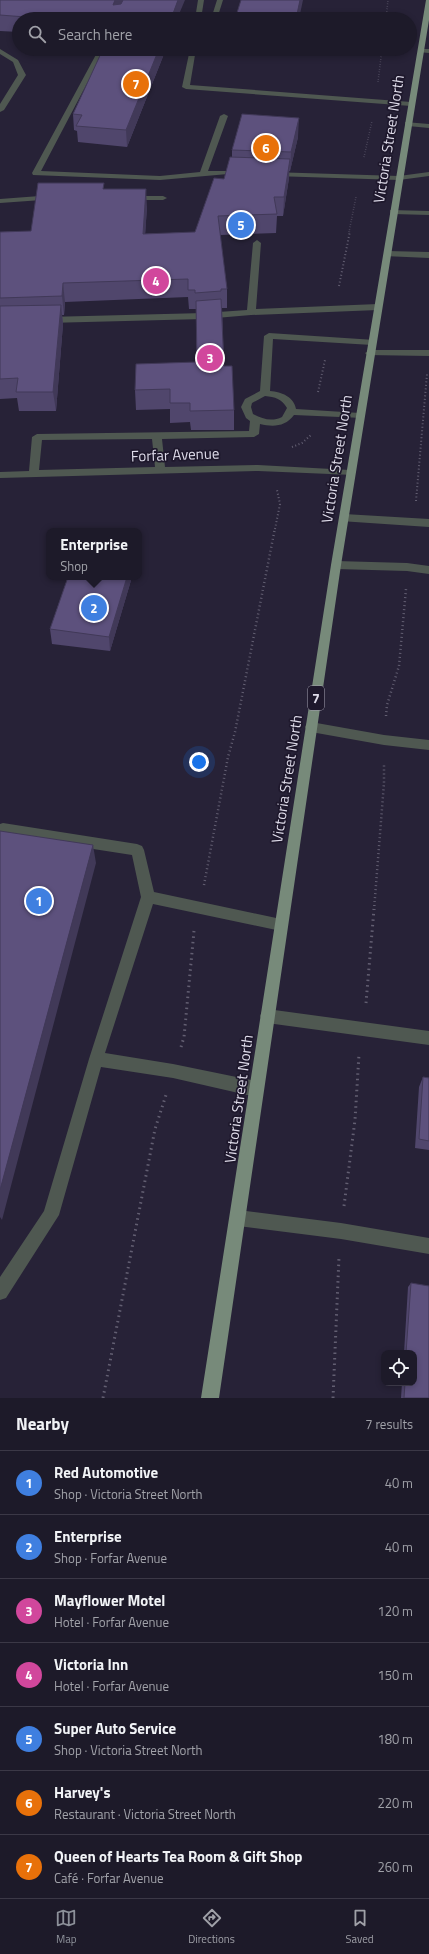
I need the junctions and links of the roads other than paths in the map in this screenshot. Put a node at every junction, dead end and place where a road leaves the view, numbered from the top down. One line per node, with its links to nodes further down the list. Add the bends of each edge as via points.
1 (202, 0): 4 (street)
2 (220, 0): 5 (street)
3 (428, 0): 7 (main road, Victoria Street North / 7)
4 (199, 12)
5 (216, 12)
6 (0, 51): 11 (street, via 16,61 22,75)
7 (425, 51): 10 (main road, Victoria Street North / 7)
8 (98, 56): 16 (street, via 36,173 160,178)
9 (192, 56): 10 (street, via 186,88)
10 (411, 104): 13 (main road, Victoria Street North / 7)
11 (0, 110)
12 (224, 116): 16 (street)
13 (408, 124): 14 (street); 19 (main road, Victoria Street North / 7)
14 (429, 126)
15 (252, 173): 16 (street)
16 (203, 174)
17 (267, 174): 19 (street)
18 (429, 174): 19 (street)
19 (399, 178): 24 (main road, Victoria Street North / 7)
20 (63, 198): 23 (street)
21 (124, 198): 22 (street)
22 (163, 198)
23 (0, 201)
24 (394, 212): 25 (street); 27 (main road, Victoria Street North / 7)
25 (429, 213)
26 (257, 243): 30 (street)
27 (387, 254): 28 (street); 29 (main road, Victoria Street North / 7)
28 (429, 255)
29 (378, 307): 30 (street); 32 (main road, Victoria Street North / 7)
30 (251, 312): 31 (street, via 204,316)
31 (39, 320)
32 (371, 347): 33 (street); 34 (street, via 329,339 269,336); 36 (main road, Victoria Street North / 7)
33 (429, 353)
34 (265, 393): 35 (street, via 286,398 292,408); 37 (street, via 247,402 246,412)
35 (291, 412): 36 (street); 37 (street, via 283,420 276,422)
36 (360, 416): 40 (main road, Victoria Street North / 7)
37 (254, 420): 38 (street, via 254,434)
38 (156, 435): 39 (street); 41 (street, via 37,437)
39 (160, 470): 40 (street, Forfar Avenue, via 258,468); 41 (street, Forfar Avenue)
40 (350, 473): 43 (main road, Victoria Street North / 7)
41 (34, 474): 42 (street, Forfar Avenue)
42 (0, 475)
43 (344, 518): 44 (street); 45 (main road, Victoria Street North / 7)
44 (429, 523)
45 (336, 565): 46 (street); 47 (main road, Victoria Street North / 7)
46 (429, 570)
47 (311, 727): 48 (street); 51 (main road, Victoria Street North / 7)
48 (429, 745)
49 (0, 830): 50 (street, via 137,850)
50 (148, 898): 51 (street); 54 (street)
51 (281, 925): 52 (main road, Victoria Street North / 7)
52 (267, 1016): 53 (street); 55 (main road, Victoria Street North / 7)
53 (429, 1038)
54 (96, 1059): 55 (street, via 173,1071); 58 (street, via 51,1215)
55 (256, 1089): 56 (main road, Victoria Street North / 7)
56 (238, 1218): 57 (street, via 341,1231); 59 (main road, Victoria Street North / 7)
57 (429, 1246)
58 (0, 1292)
59 (210, 1398)

